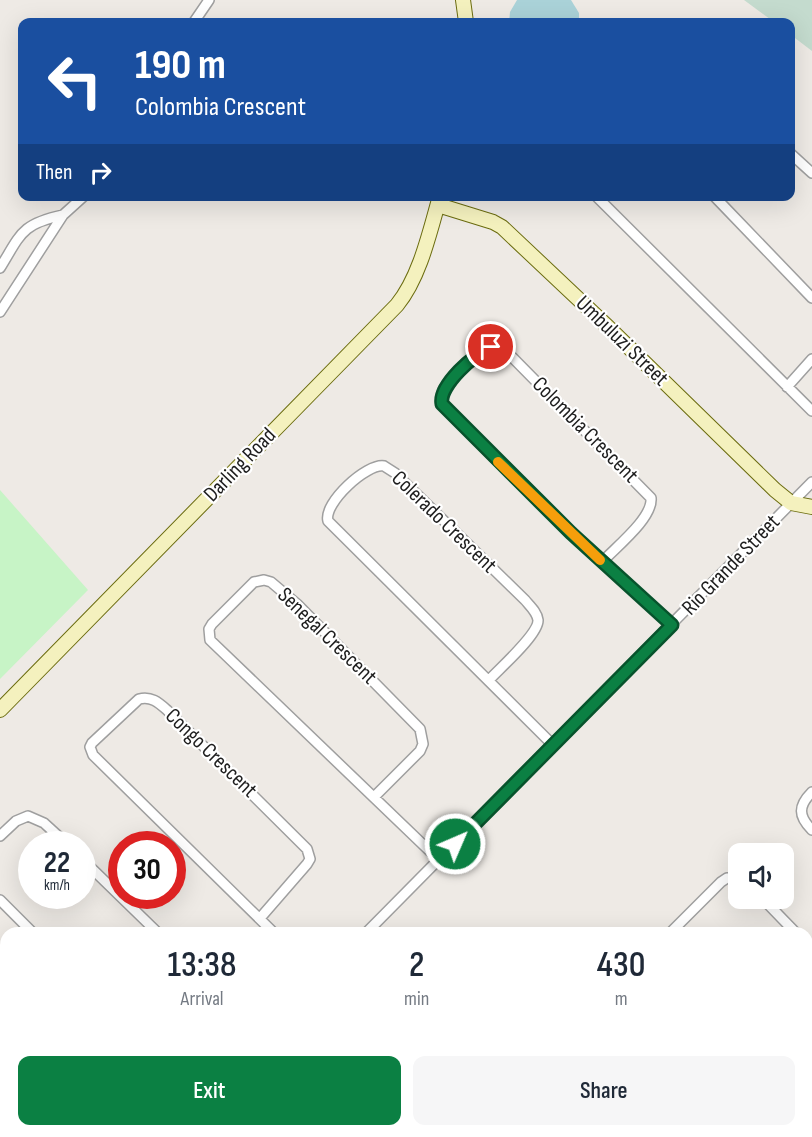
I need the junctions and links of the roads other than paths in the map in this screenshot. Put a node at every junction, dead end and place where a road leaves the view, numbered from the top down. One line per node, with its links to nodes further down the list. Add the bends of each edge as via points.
1 (209, 0): 3 (street)
2 (463, 0): 4 (street)
3 (197, 18)
4 (465, 18)
5 (795, 158): 6 (street)
6 (812, 173)
7 (78, 201): 11 (street)
8 (439, 201): 19 (street, Umbuluzi Street, via 493,222 512,236); 24 (street, Darling Road, via 415,276 397,305)
9 (601, 201): 16 (street)
10 (719, 201): 13 (street)
11 (63, 215): 12 (street, via 44,219 23,231); 14 (street)
12 (0, 268)
13 (812, 298)
14 (0, 312)
15 (812, 359): 16 (street)
16 (787, 387): 17 (street)
17 (812, 411)
18 (812, 482): 19 (street, Rio Grande Street)
19 (791, 503): 20 (street); 22 (street, Rio Grande Street)
20 (812, 507)
21 (602, 562): 21 (street, Colombia Crescent, via 646,517 651,498 509,354 496,347 488,348 449,381 442,404); 22 (street, Colombia Crescent)
22 (672, 625): 25 (street, Rio Grande Street)
23 (489, 680): 23 (street, Colerado Crescent, via 534,633 536,614 395,473 384,465 372,466 337,497 328,512 328,521); 25 (street, Colerado Crescent)
24 (0, 710)
25 (553, 745): 31 (street, Rio Grande Street)
26 (812, 792): 28 (street, via 800,812)
27 (374, 797): 27 (street, Senegal Crescent, via 420,751 420,729 297,604 271,582 254,582 212,624 210,640); 31 (street, Senegal Crescent)
28 (812, 830)
29 (53, 831): 30 (street, via 28,816)
30 (0, 836)
31 (439, 861): 40 (street, Rio Grande Street)
32 (96, 873): 38 (street)
33 (728, 878): 41 (street)
34 (0, 900): 37 (street)
35 (772, 909): 42 (street)
36 (261, 917): 36 (street, Congo Crescent, via 307,864 308,849 156,701 139,699 92,743 93,755); 39 (street, Congo Crescent)
37 (27, 927)
38 (152, 927)
39 (269, 927)
40 (372, 927)
41 (676, 927)
42 (787, 927)

